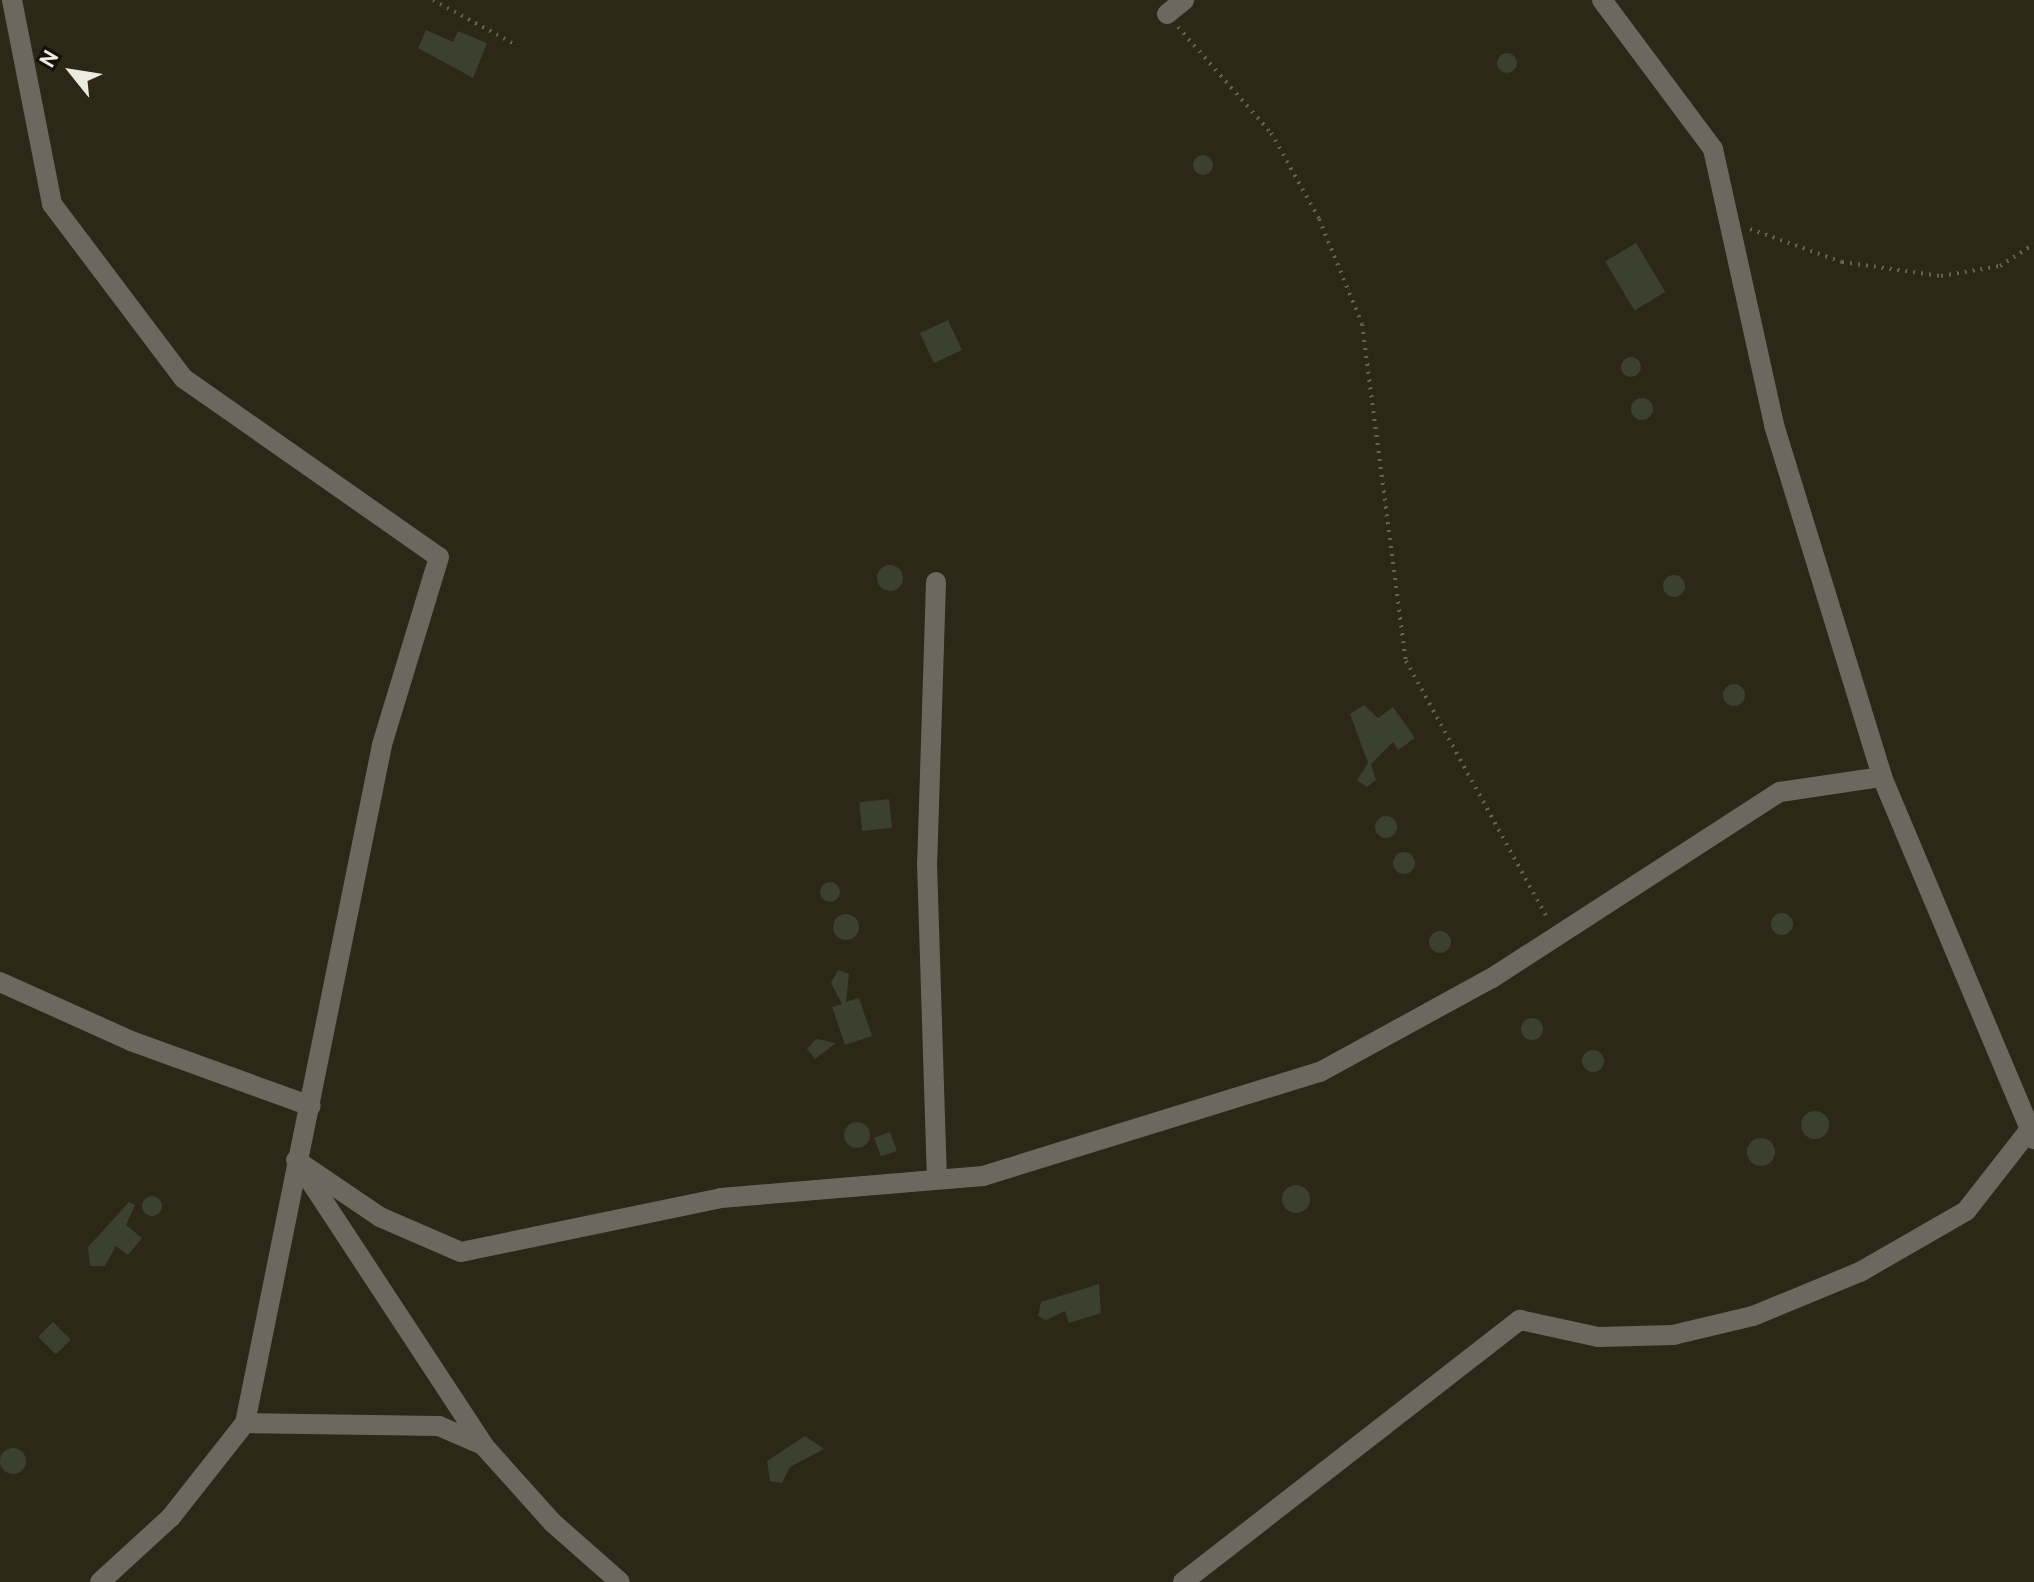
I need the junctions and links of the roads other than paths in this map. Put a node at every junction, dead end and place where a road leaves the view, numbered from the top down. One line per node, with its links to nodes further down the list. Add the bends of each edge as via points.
1 (12, 0): 8 (street, via 52,204 183,378 439,557 382,745)
2 (1184, 0): 4 (street)
3 (1602, 0): 6 (street, via 1713,149 1774,425)
4 (1167, 14)
5 (936, 582): 11 (street, via 927,863)
6 (1882, 777): 9 (street); 11 (street, via 1780,792 1557,935 1320,1072 983,1176)
7 (0, 982): 8 (street, via 131,1041)
8 (311, 1106): 10 (street)
9 (2032, 1134): 16 (street, via 1966,1211 1860,1272 1753,1316 1673,1335 1598,1337 1520,1320)
10 (296, 1160): 11 (street, via 380,1217 461,1252 721,1198); 12 (street); 13 (street)
11 (937, 1178)
12 (245, 1423): 13 (street, via 439,1426); 14 (street, via 171,1517)
13 (483, 1445): 15 (street, via 553,1523)
14 (100, 1582)
15 (620, 1582)
16 (1183, 1582)

